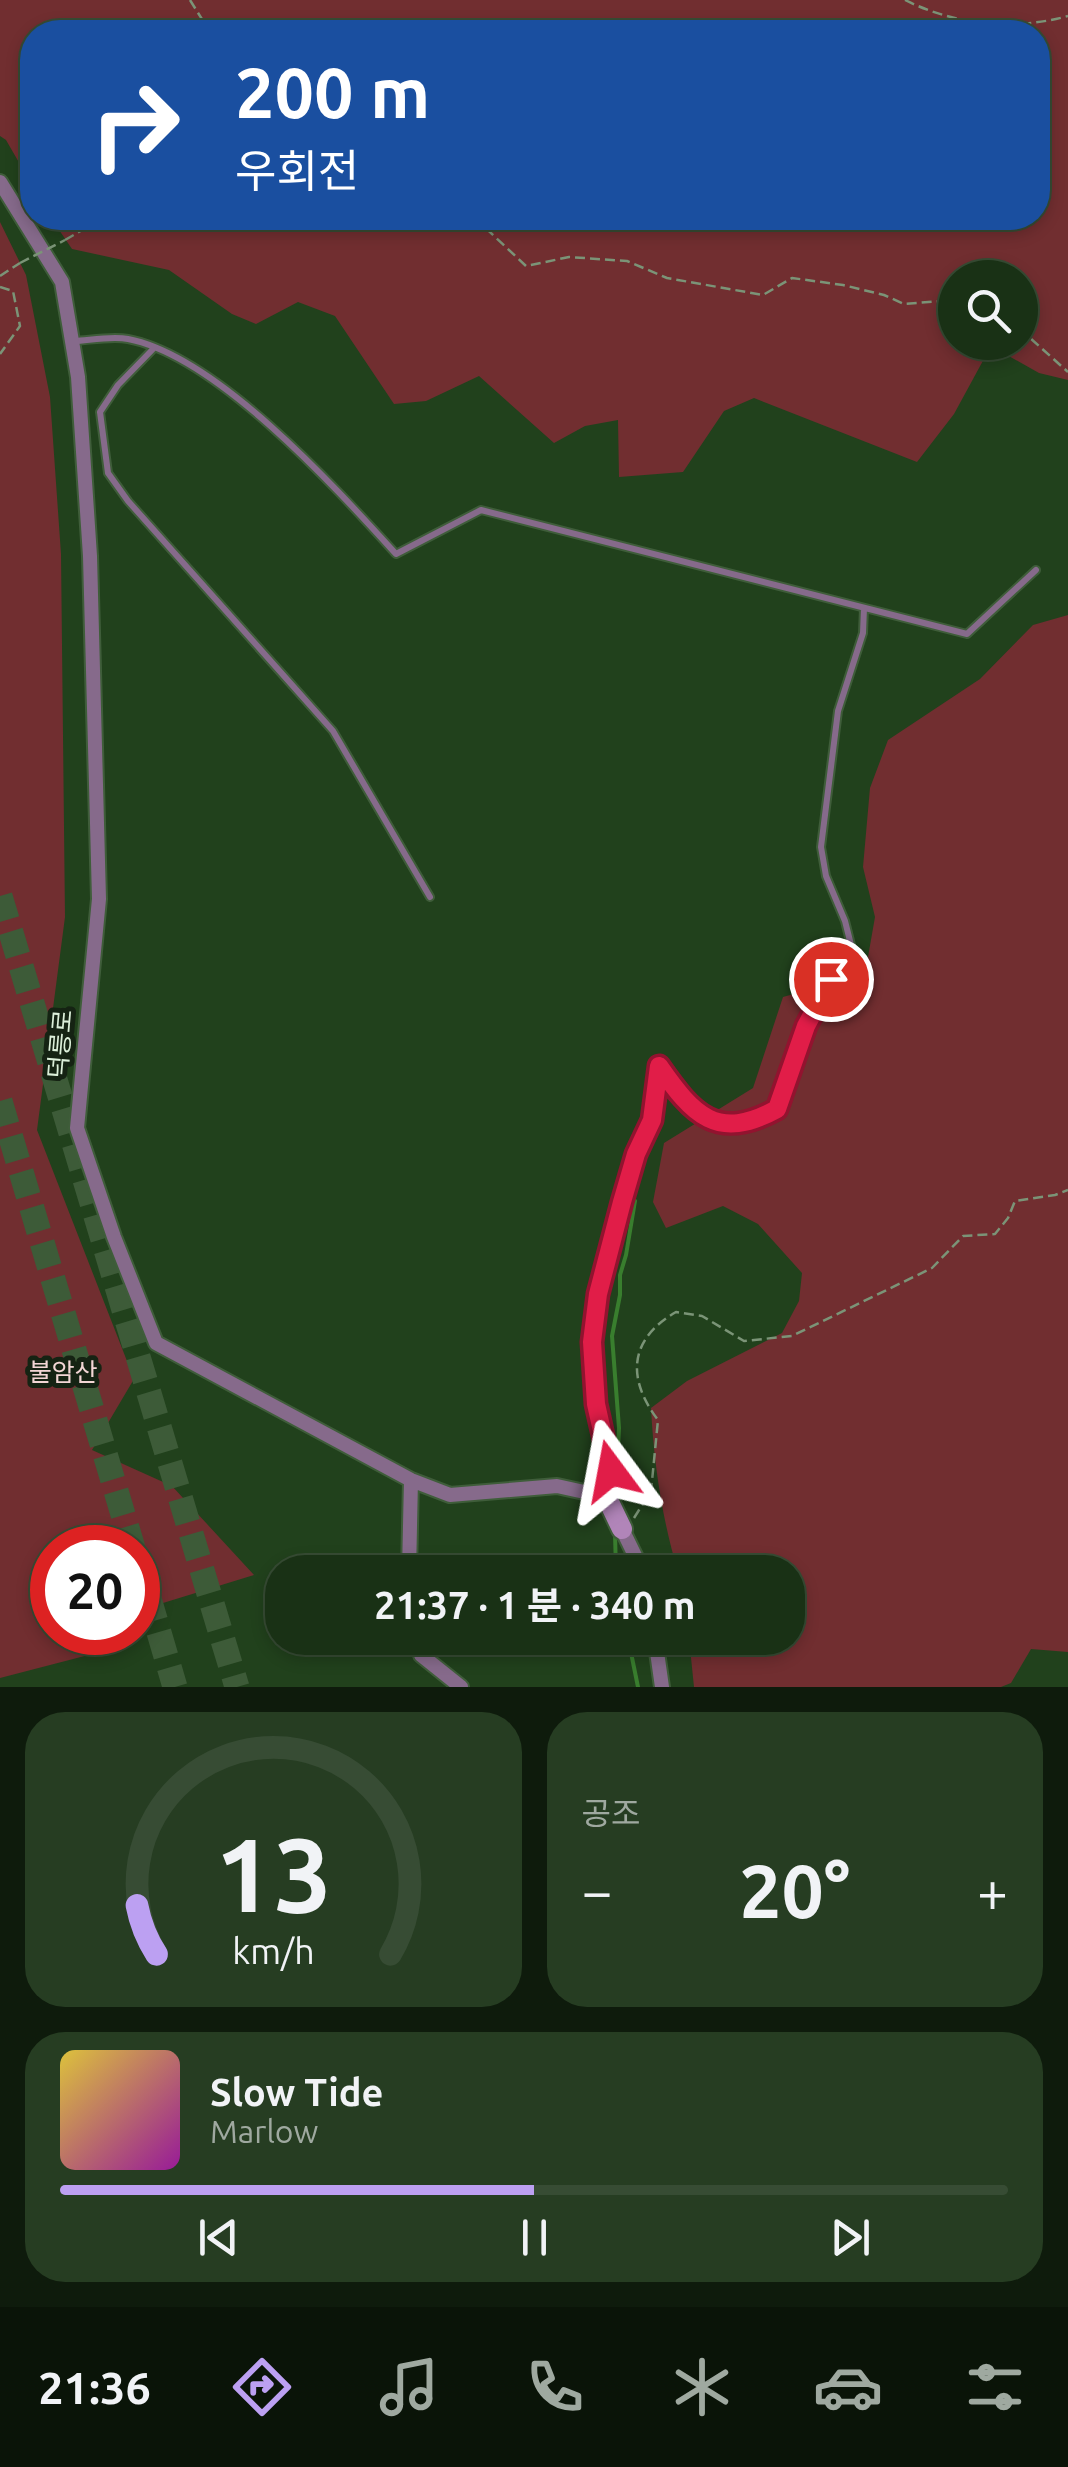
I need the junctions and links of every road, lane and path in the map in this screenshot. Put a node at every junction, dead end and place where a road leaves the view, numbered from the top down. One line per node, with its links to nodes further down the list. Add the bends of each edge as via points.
1 (905, 0): 2 (path)
2 (963, 20)
3 (0, 182): 4 (street, 덕릉로)
4 (20, 214)
5 (30, 230): 11 (street, 덕릉로, via 62,282)
6 (82, 230): 8 (path, bridge)
7 (488, 230): 10 (path, via 526,266 570,257 627,261 667,278 764,295 792,278 842,284 904,304)
8 (0, 276)
9 (0, 286): 14 (path, via 13,291 20,326)
10 (938, 301)
11 (73, 341): 13 (lane, via 126,338); 20 (street, 덕릉로, via 90,556 99,899 78,1128 156,1343)
12 (1038, 346): 15 (path)
13 (154, 348): 17 (lane, via 208,376 315,465 396,554 481,510); 18 (lane, via 100,412 108,474 333,731)
14 (0, 354)
15 (1068, 372)
16 (1036, 570): 17 (lane, via 967,634)
17 (864, 608): 21 (lane, via 863,633 838,711 821,847 852,945 806,1026 777,1109 750,1124 704,1118 659,1066 652,1120 622,1202 592,1342 596,1404 611,1471)
18 (430, 897)
19 (1068, 1190): 22 (path, via 1016,1201 995,1234 963,1236 932,1268 792,1336 744,1342 702,1316 676,1312 662,1319 635,1367 640,1396 658,1420 651,1491)
20 (411, 1480): 21 (street, 덕릉로, via 450,1495 558,1486); 23 (street)
21 (608, 1500): 22 (street)
22 (623, 1531): 24 (street)
23 (409, 1555)
24 (635, 1555)
25 (421, 1655): 27 (street)
26 (658, 1655): 28 (street)
27 (460, 1687)
28 (662, 1687)

